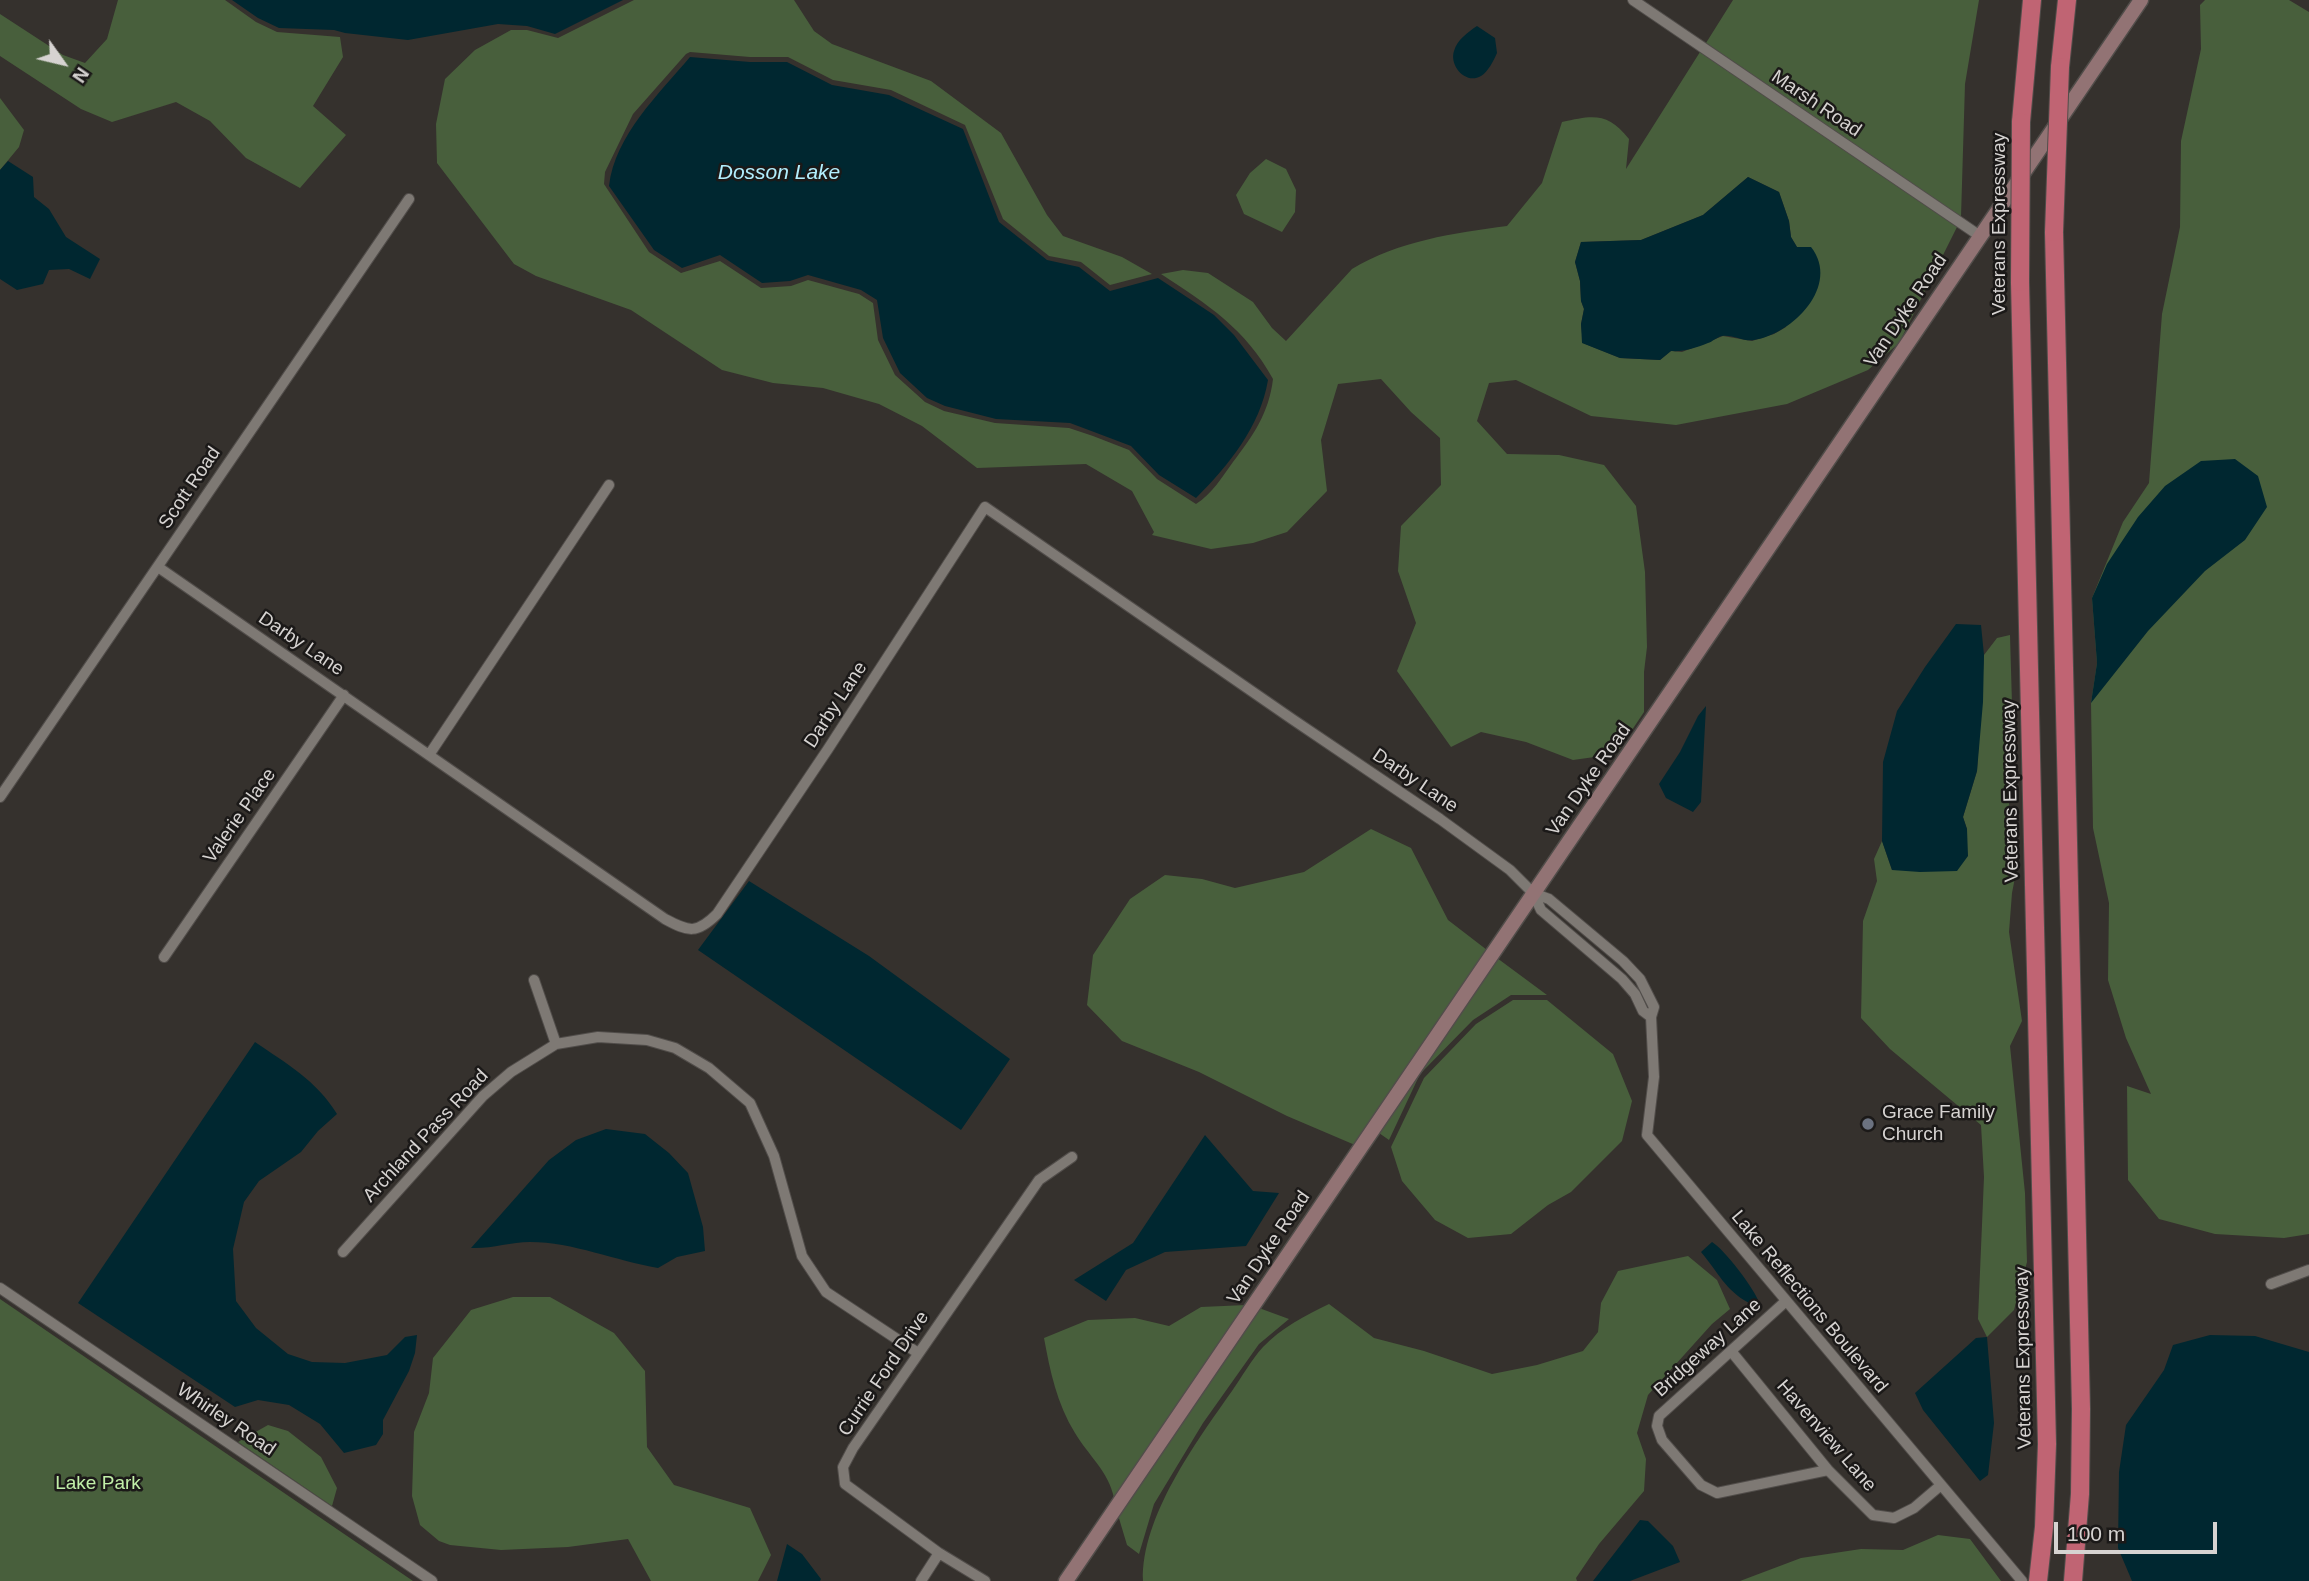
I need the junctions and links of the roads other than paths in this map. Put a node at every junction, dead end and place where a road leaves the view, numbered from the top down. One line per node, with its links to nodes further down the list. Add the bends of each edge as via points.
1 (1633, 0): 6 (street, Marsh Road)
2 (2032, 0): 33 (highway, Veterans Expressway, bridge, via 2021,122 2020,282 2046,1406)
3 (2067, 0): 27 (highway, bridge, via 2054,232 2081,1409)
4 (2141, 0): 6 (main road, Van Dyke Road)
5 (409, 199): 8 (street, Scott Road)
6 (1980, 236): 12 (main road, Van Dyke Road)
7 (609, 485): 10 (street)
8 (158, 567): 9 (street, Darby Lane); 11 (street, Scott Road)
9 (344, 695): 10 (street, Darby Lane); 13 (street, Valerie Place)
10 (429, 755): 12 (street, Darby Lane, via 665,919 683,929 706,925 828,749 985,507 1440,819)
11 (0, 797)
12 (1533, 892): 21 (street, Lake Reflections Boulevard, via 1541,910 1622,979 1651,1017 1654,1077 1647,1135); 31 (main road, Van Dyke Road)
13 (164, 957)
14 (534, 980): 15 (street)
15 (556, 1044): 17 (street, Archland Pass Road, via 510,1072 483,1096); 23 (street, Archland Pass Road, via 598,1037 646,1040 675,1048 709,1068 750,1103 774,1157 802,1256 826,1292)
16 (1072, 1157): 23 (street, Currie Ford Drive, via 1039,1180)
17 (343, 1252)
18 (2309, 1270): 19 (street)
19 (2271, 1284)
20 (0, 1288): 28 (street, Whirley Road)
21 (1786, 1301): 22 (street, Bridgeway Lane); 25 (street, Lake Reflections Boulevard)
22 (1731, 1351): 24 (street, Havenview Lane); 24 (street, Bridgeway Lane, via 1659,1416 1662,1440 1701,1485 1717,1493)
23 (918, 1353): 26 (street, Currie Ford Drive, via 853,1448 844,1467 845,1484)
24 (1828, 1471): 25 (street, Havenview Lane, via 1873,1515 1894,1518)
25 (1941, 1485): 32 (street, Lake Reflections Boulevard)
26 (939, 1553): 29 (street); 30 (street, Currie Ford Drive)
27 (2075, 1573)
28 (432, 1581)
29 (921, 1581)
30 (985, 1581)
31 (1066, 1581)
32 (2022, 1581)
33 (2038, 1581)

